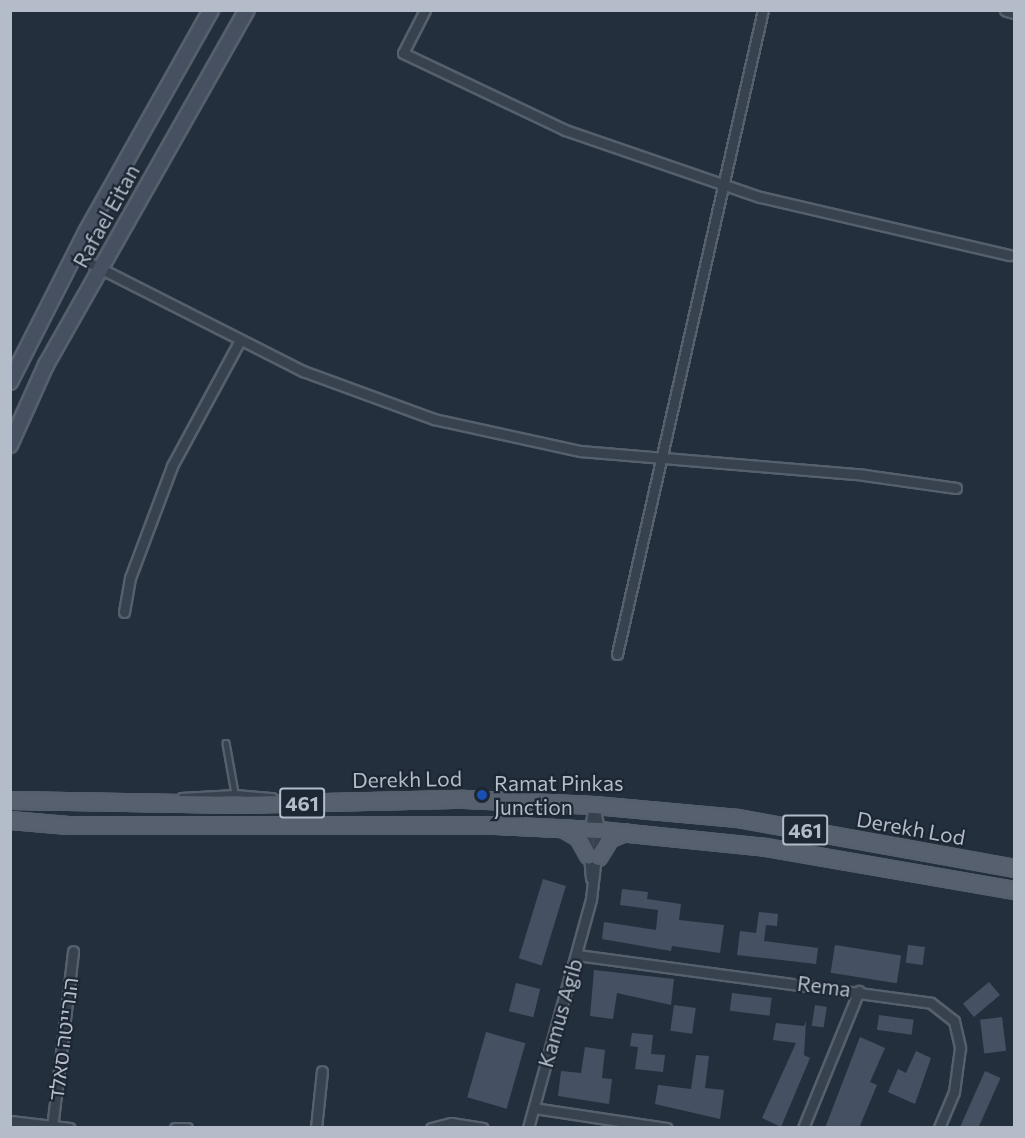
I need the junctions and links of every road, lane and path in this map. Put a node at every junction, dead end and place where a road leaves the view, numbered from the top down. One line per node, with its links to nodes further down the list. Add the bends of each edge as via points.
1 (211, 10): 8 (main road, Rafael Eitan)
2 (247, 10): 10 (main road, Rafael Eitan)
3 (425, 10): 7 (street, via 403,52 565,130)
4 (763, 10): 7 (street)
5 (1007, 10): 6 (street)
6 (1014, 12)
7 (723, 186): 9 (street); 14 (street)
8 (74, 255): 10 (street); 12 (main road, Rafael Eitan)
9 (1009, 255)
10 (101, 269): 11 (street); 13 (main road, Rafael Eitan, via 46,365)
11 (239, 342): 14 (street, via 338,387 434,419 551,446); 16 (street, via 172,466 130,578)
12 (10, 382)
13 (10, 445)
14 (660, 459): 15 (street, via 864,475); 17 (street)
15 (956, 488)
16 (124, 612)
17 (617, 654)
18 (226, 743): 19 (lane)
19 (235, 793): 21 (lane); 22 (lane)
20 (10, 800): 22 (main road, Derekh Lod / 461)
21 (305, 802): 22 (main road, Derekh Lod / 461); 23 (main road, Derekh Lod / 461, via 464,799)
22 (140, 804)
23 (594, 804): 26 (street, Kamus Agib); 29 (main road, Derekh Lod / 461, via 737,818)
24 (10, 820): 25 (main road, Derekh Lod / 461, via 68,825)
25 (561, 828): 26 (main road, Derekh Lod / 461); 28 (main road, via 578,837)
26 (594, 829): 27 (main road, Derekh Lod / 461); 28 (street, Kamus Agib)
27 (625, 832): 28 (main road, via 610,838); 30 (main road, Derekh Lod / 461, via 765,847)
28 (593, 856): 32 (street, Kamus Agib, via 591,899)
29 (1014, 868)
30 (1014, 890)
31 (73, 951): 37 (street, הנרייטה סאלד)
32 (577, 956): 33 (street, Rema); 35 (street, Kamus Agib)
33 (859, 991): 46 (street); 47 (street, Rema, via 931,1003 954,1021 960,1048 954,1092)
34 (322, 1071): 41 (street)
35 (534, 1108): 44 (street, Kamus Agib); 45 (street)
36 (10, 1121): 37 (street)
37 (52, 1126): 38 (street)
38 (70, 1128)
39 (175, 1128): 40 (street)
40 (187, 1128)
41 (316, 1128)
42 (431, 1128): 43 (street, via 465,1123)
43 (483, 1128)
44 (528, 1128)
45 (666, 1128)
46 (803, 1128)
47 (939, 1128)

